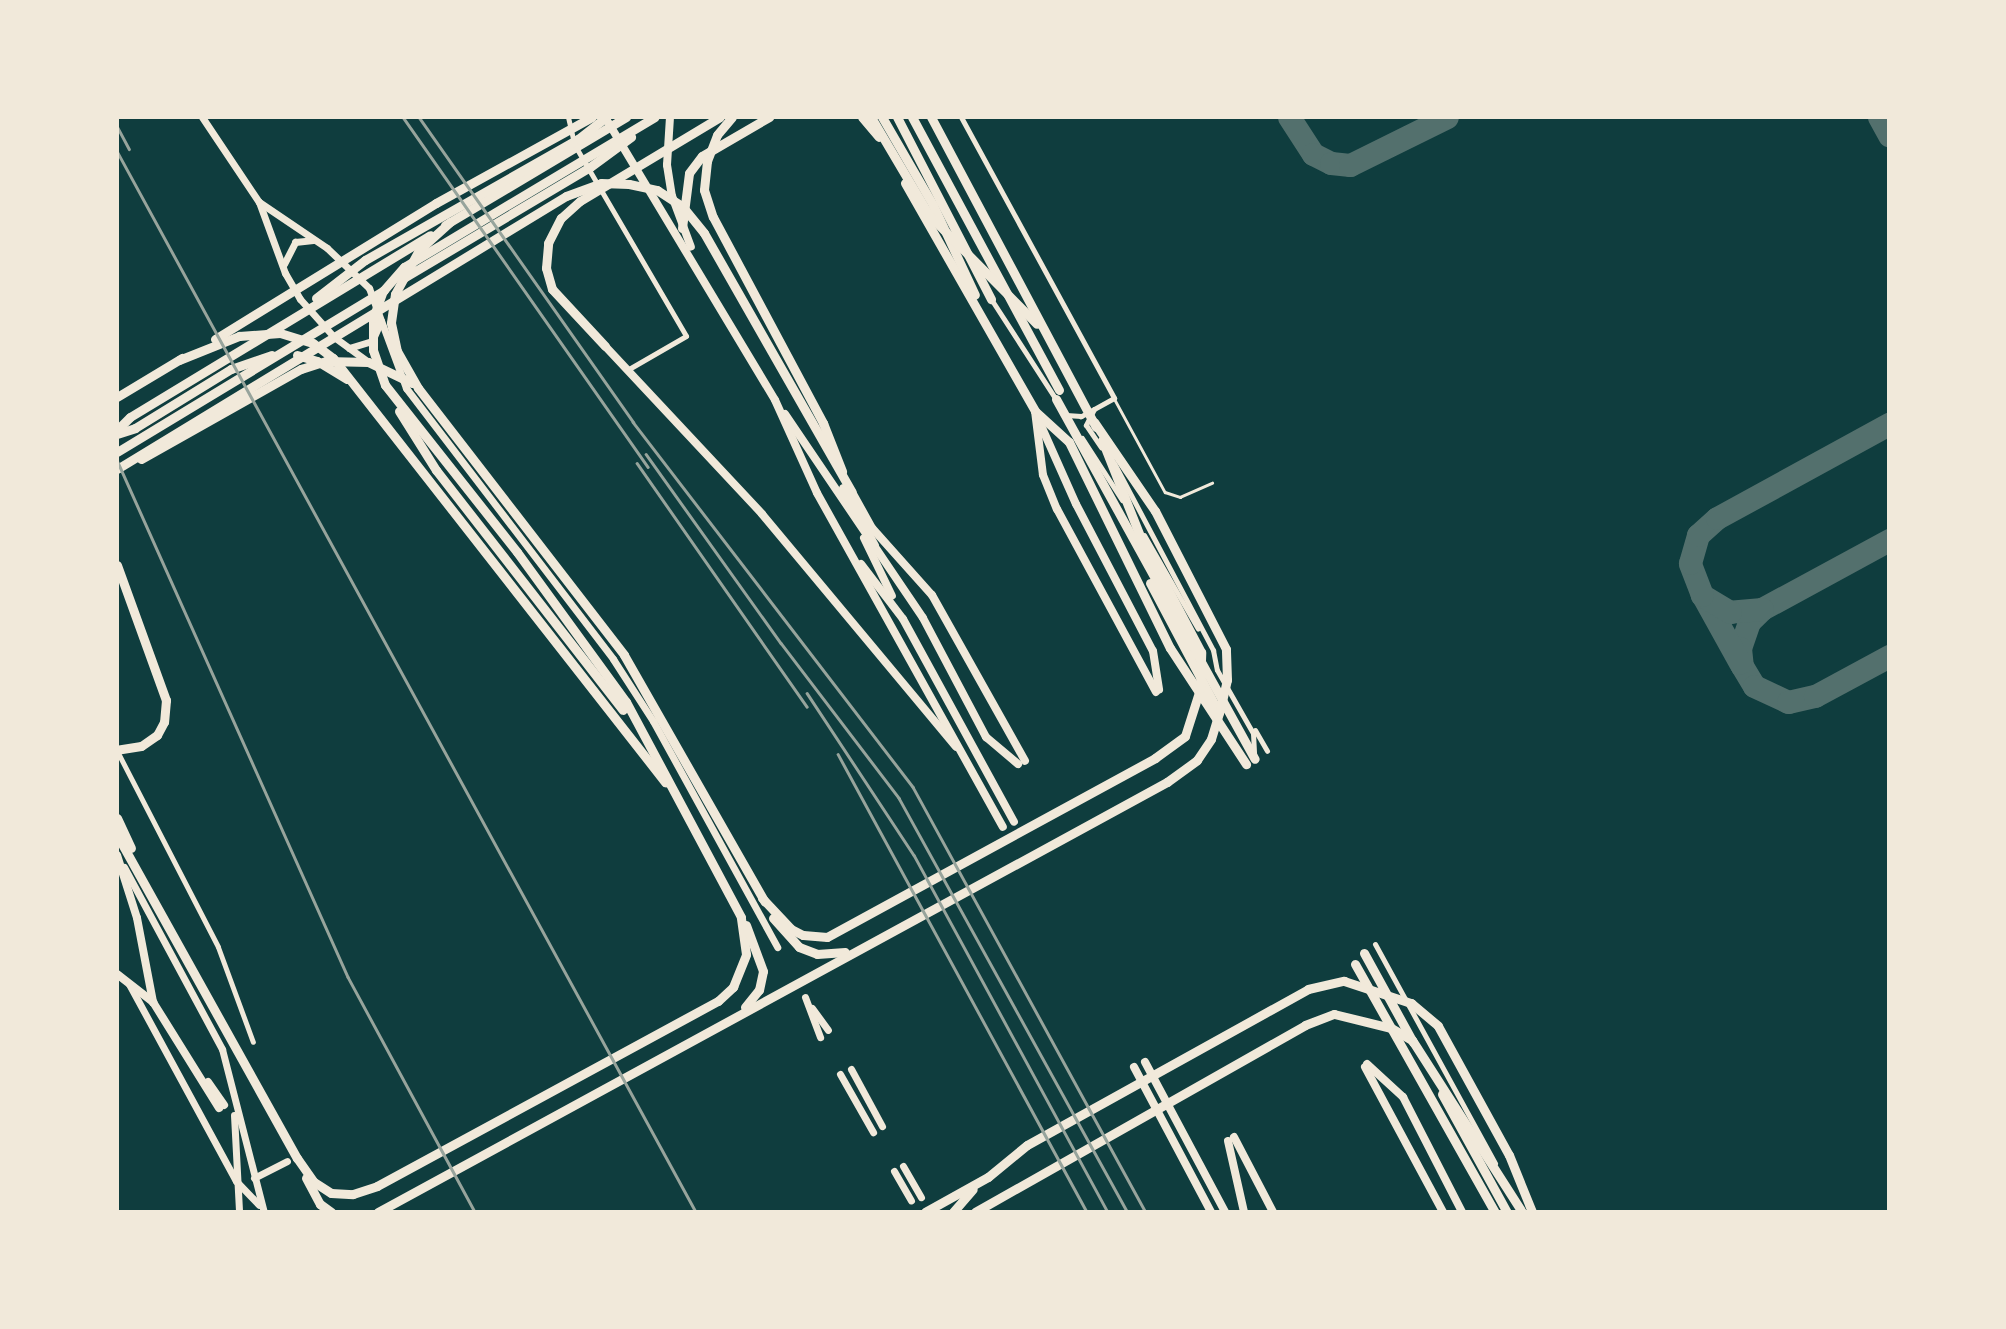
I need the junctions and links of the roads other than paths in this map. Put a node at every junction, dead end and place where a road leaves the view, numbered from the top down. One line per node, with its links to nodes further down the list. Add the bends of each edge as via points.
1 (202, 117): 19 (street)
2 (568, 117): 34 (street, via 574,144 686,337)
3 (592, 117): 33 (main road, via 436,203)
4 (605, 117): 25 (main road); 29 (main road, via 578,139 365,260)
5 (626, 117): 20 (main road)
6 (656, 117): 36 (main road, via 404,267 383,291 373,318 373,350); 49 (main road, via 590,167)
7 (670, 117): 21 (main road, via 667,165)
8 (720, 117): 31 (main road, via 580,201 555,230 546,268 552,289)
9 (732, 117): 54 (main road, via 717,135 707,161 704,190 713,217 823,423)
10 (769, 117): 21 (main road, via 702,156 689,173)
11 (863, 117): 18 (main road); 28 (main road, via 878,134)
12 (871, 117): 18 (main road)
13 (882, 117): 23 (main road)
14 (897, 117): 26 (main road)
15 (912, 117): 39 (main road)
16 (931, 117): 30 (main road)
17 (961, 117): 41 (street)
18 (880, 134): 30 (main road, via 929,215 1012,294)
19 (258, 202): 22 (street); 24 (street)
20 (450, 222): 29 (main road); 38 (main road, via 419,250 395,294 391,323 397,351)
21 (682, 228): 25 (main road)
22 (317, 241): 24 (street, via 295,242 286,251); 27 (street, via 356,271)
23 (963, 264): 26 (main road); 28 (main road)
24 (285, 273): 32 (street, via 316,320)
25 (708, 282): 42 (main road)
26 (991, 299): 39 (street)
27 (381, 315): 32 (street, via 373,341); 37 (street)
28 (984, 320): 44 (main road)
29 (282, 325): 47 (main road, via 130,417)
30 (1047, 336): 46 (main road)
31 (605, 346): 34 (main road)
32 (348, 348): 37 (street)
33 (178, 360): 35 (main road, via 239,336 280,333 313,343 334,358); 40 (main road)
34 (627, 370): 70 (main road, via 762,514 953,743)
35 (354, 383): 47 (main road, via 317,361 276,354 232,369 135,428); 48 (main road)
36 (385, 386): 52 (main road); 69 (main road, via 586,644 626,702)
37 (406, 388): 81 (street, via 613,659 653,721)
38 (418, 388): 51 (main road, via 391,369 368,362 326,361 301,369); 78 (main road, via 624,655)
39 (1058, 394): 45 (street); 68 (main road)
40 (117, 397)
41 (1114, 398): 43 (street); 53 (lane, via 1165,492 1180,497)
42 (775, 400): 57 (main road, via 833,480); 60 (main road, via 817,493)
43 (1094, 409): 45 (street, via 1081,416); 55 (street, via 1086,425)
44 (1034, 411): 44 (main road, via 1076,504 1153,651 1158,691 1057,509 1043,475); 58 (main road, via 1069,442 1170,648 1246,764)
45 (1066, 415): 56 (street)
46 (1094, 422): 78 (main road, via 1140,536 1201,652 1200,689 1185,736 1155,758 827,937 791,929); 82 (main road, via 1155,511 1226,649 1227,680 1211,739 1196,760 1167,782)
47 (117, 432)
48 (395, 434): 52 (main road); 69 (main road)
49 (117, 452)
50 (834, 467): 51 (main road, via 722,262 683,207 657,190 601,183 566,196 494,238); 54 (main road); 59 (main road)
51 (117, 470)
52 (436, 470): 65 (main road)
53 (1212, 483)
54 (852, 492): 59 (main road, via 872,528 932,595 1022,762 986,737 923,618)
55 (1137, 503): 56 (street); 68 (street, via 1213,650 1217,670 1253,733)
56 (1127, 508): 63 (street)
57 (859, 529): 59 (main road); 62 (main road)
58 (1128, 541)
59 (874, 545)
60 (854, 557): 62 (main road); 70 (main road)
61 (117, 565): 66 (main road, via 166,700 164,722 157,735 141,746)
62 (903, 619): 72 (main road)
63 (1198, 629)
64 (1232, 691): 67 (street)
65 (623, 710)
66 (117, 751): 91 (street, via 218,947)
67 (1267, 751)
68 (1255, 759)
69 (687, 811): 79 (main road)
70 (996, 813): 73 (main road)
71 (117, 818): 77 (main road)
72 (1014, 821)
73 (1003, 827)
74 (117, 836): 76 (main road); 77 (main road)
75 (117, 855): 76 (main road)
76 (124, 867): 87 (main road); 96 (street, via 222,1049)
77 (152, 894): 100 (main road)
78 (762, 898): 82 (main road, via 779,928 799,947 829,955)
79 (737, 906): 88 (main road, via 763,971 754,999); 100 (main road, via 746,954 733,987 718,1001 366,1191 343,1194 321,1189)
80 (1375, 944): 124 (street)
81 (778, 947)
82 (858, 949): 88 (main road)
83 (1364, 953): 123 (main road)
84 (1354, 964): 122 (main road)
85 (117, 974): 86 (main road)
86 (129, 983): 87 (main road); 106 (street)
87 (153, 1002): 97 (main road)
88 (733, 1017): 113 (main road)
89 (828, 1030): 90 (street, via 805,997)
90 (820, 1037)
91 (253, 1042)
92 (1145, 1062): 117 (main road)
93 (1134, 1067): 116 (main road)
94 (850, 1069): 98 (street)
95 (840, 1074): 99 (street)
96 (233, 1096): 105 (street); 106 (street)
97 (222, 1107)
98 (882, 1126)
99 (873, 1132)
100 (297, 1158): 112 (main road, via 314,1195)
101 (287, 1161): 105 (street)
102 (903, 1166): 107 (street)
103 (894, 1171): 108 (street)
104 (988, 1177): 114 (main road); 115 (main road); 125 (main road, via 1027,1145 1308,989 1344,981 1411,1003 1438,1026 1509,1155)
105 (254, 1178): 109 (street)
106 (236, 1181): 109 (street); 111 (street)
107 (921, 1197)
108 (911, 1201)
109 (262, 1209)
110 (977, 1210): 124 (main road, via 1305,1025 1334,1014 1391,1028 1412,1040)
111 (239, 1212)
112 (331, 1212)
113 (378, 1212)
114 (925, 1212)
115 (953, 1212)
116 (1211, 1212)
117 (1225, 1212)
118 (1244, 1212): 119 (main road, via 1231,1139)
119 (1273, 1212)
120 (1443, 1212): 121 (main road, via 1366,1065 1403,1097)
121 (1462, 1212)
122 (1493, 1212)
123 (1507, 1212)
124 (1522, 1212)
125 (1532, 1212)

